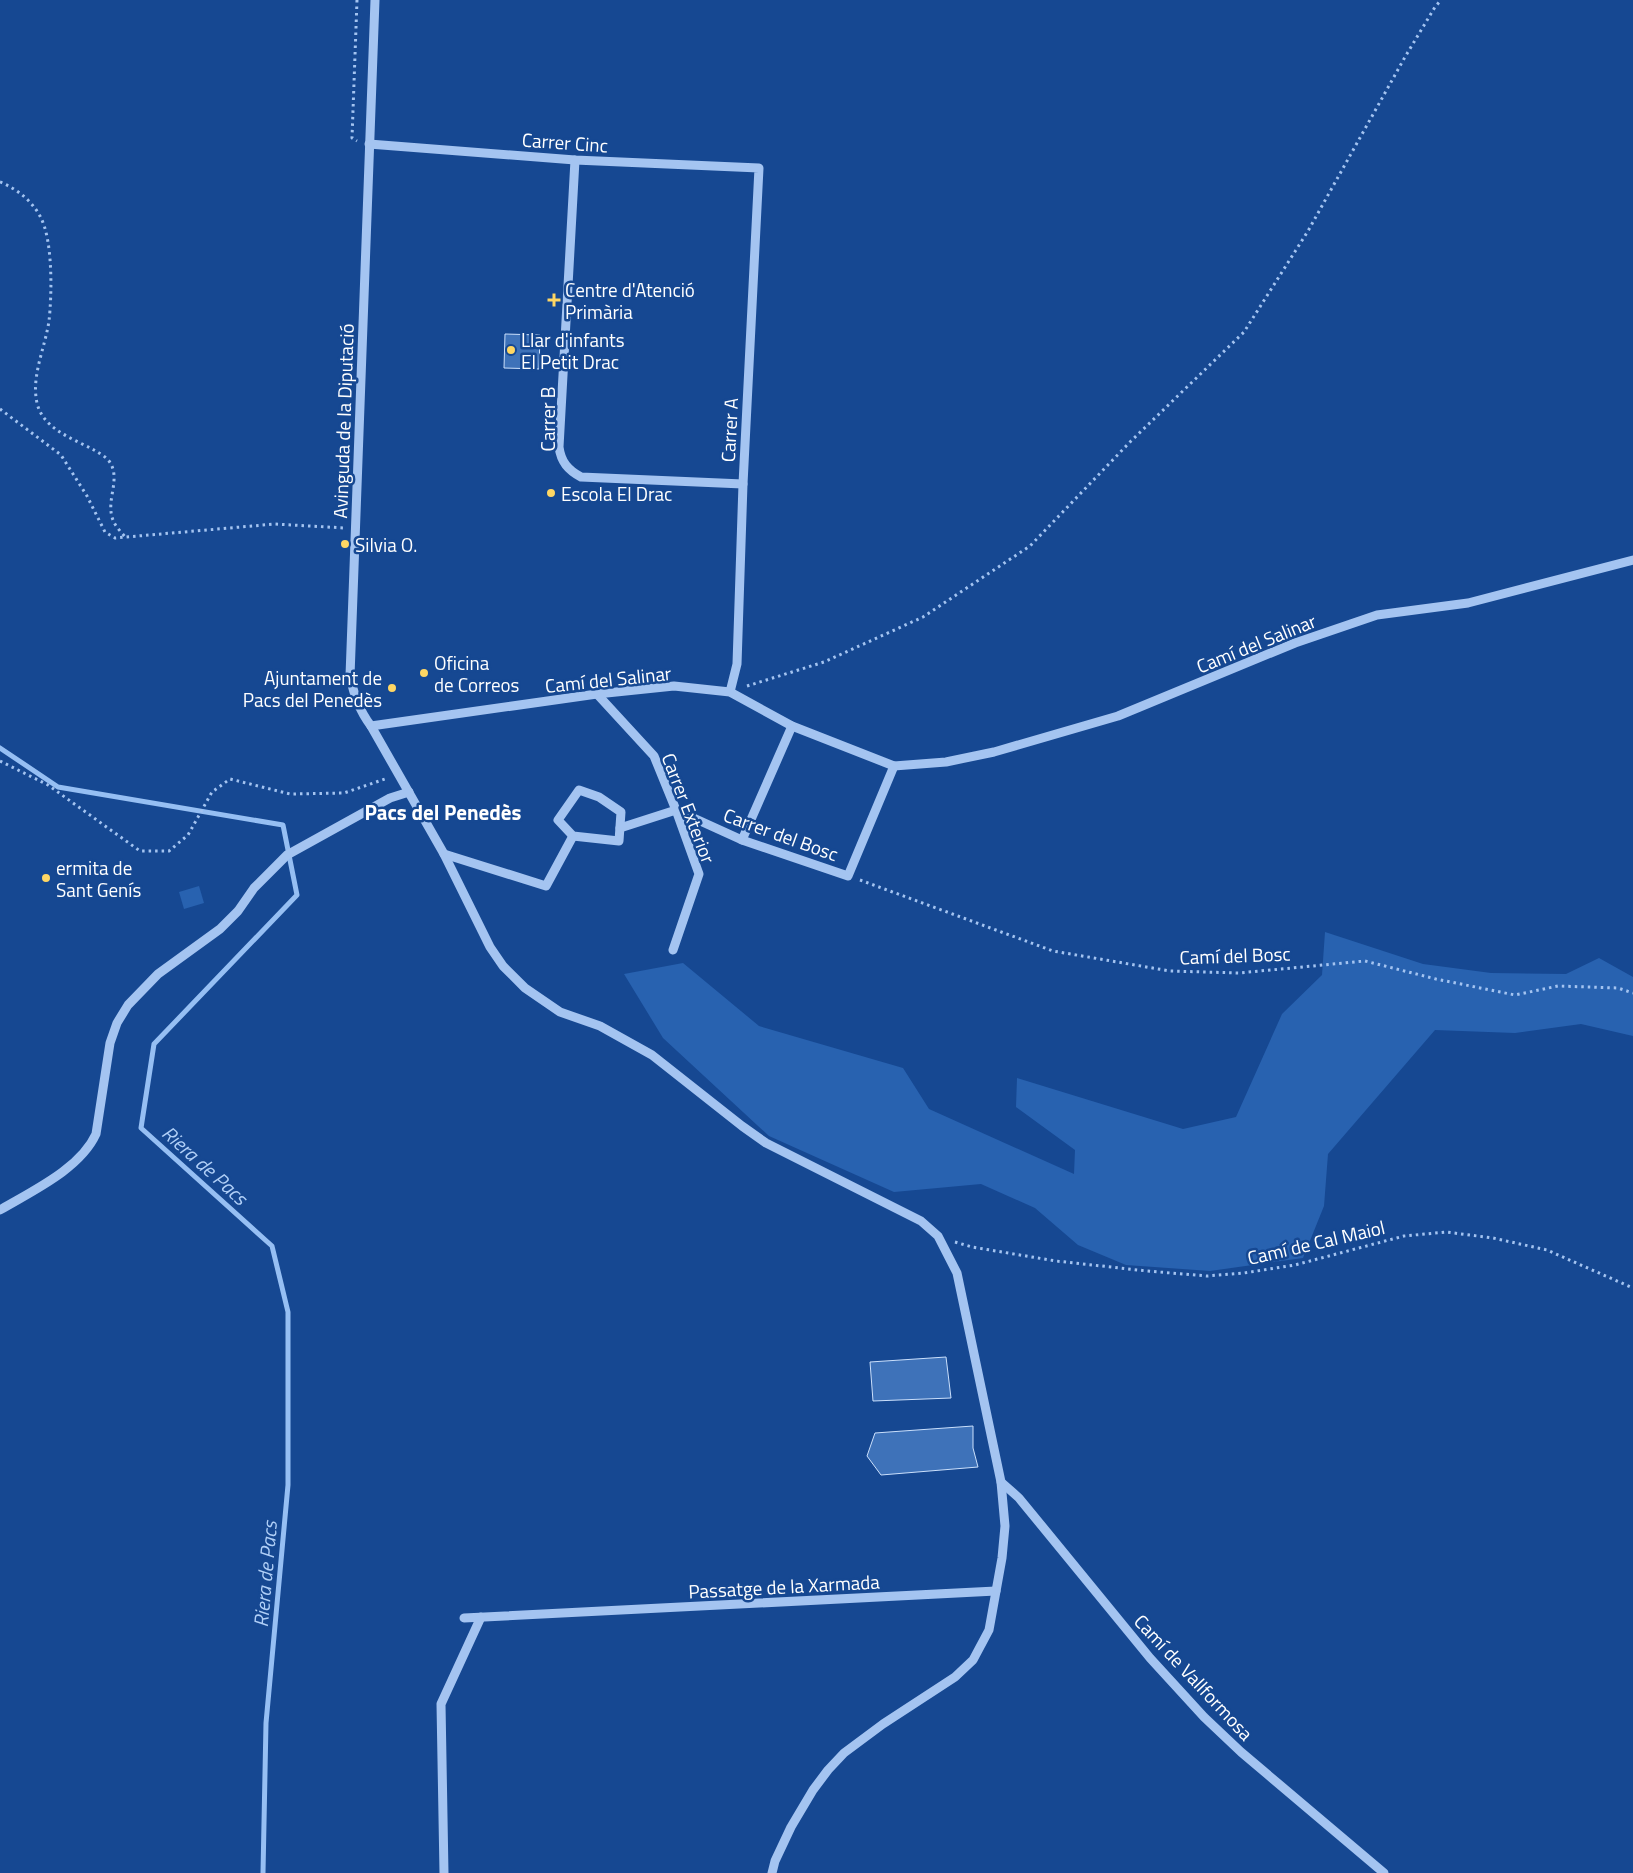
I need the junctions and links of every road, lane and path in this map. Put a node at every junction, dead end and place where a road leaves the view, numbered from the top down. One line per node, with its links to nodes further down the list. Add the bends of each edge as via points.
1 (357, 0): 4 (path, via 352,138)
2 (375, 0): 4 (street, Avinguda de la Diputació)
3 (1441, 0): 13 (path, via 1404,58 1308,231 1244,332 1130,442 1030,546 922,617 824,662)
4 (369, 146): 5 (street, Carrer Cinc); 10 (street, Avinguda de la Diputació)
5 (575, 160): 6 (street, Carrer Cinc); 9 (street, Carrer B, via 560,456 572,472 582,477)
6 (759, 168): 9 (street, Carrer A)
7 (0, 182): 11 (path, via 27,198 40,216 47,240 51,282 49,321 35,382 37,403 43,419 52,427 108,459 115,475 110,505 113,521)
8 (0, 410): 11 (path, via 61,455 105,532 115,538)
9 (743, 484): 13 (street, Carrer A, via 737,664)
10 (355, 528): 11 (path, via 275,524); 15 (street, Avinguda de la Diputació, via 350,676 360,711)
11 (126, 538)
12 (1633, 560): 18 (street, Camí del Salinar, via 1468,603 1376,615 1295,643 1118,716 994,752 946,762)
13 (730, 692): 14 (street, Camí del Salinar, via 674,686); 16 (street)
14 (598, 694): 15 (street, Camí del Salinar); 21 (street, Carrer Exterior, via 654,756)
15 (371, 726): 19 (street, Avinguda de la Diputació)
16 (792, 726): 18 (street); 24 (street)
17 (0, 762): 19 (path, via 48,785 140,851 169,851 188,836 212,792 230,779 290,794 344,793)
18 (894, 766): 26 (street)
19 (399, 775): 20 (street, Avinguda de la Diputació)
20 (409, 792): 25 (street, Avinguda de la Diputació); 29 (street, via 390,798 287,855 220,929 158,974 128,1005 117,1023 110,1043 92,1143 44,1184)
21 (676, 810): 22 (street); 24 (street, Carrer del Bosc); 27 (street, Carrer Exterior, via 699,874)
22 (620, 828): 23 (street, via 619,841); 23 (street, via 621,812 599,797 579,790 558,820)
23 (573, 836): 25 (street, via 546,886)
24 (742, 840): 26 (street, Carrer del Bosc)
25 (444, 854): 30 (street, Avinguda de la Diputació, via 490,947 525,988 560,1012 600,1026 652,1055 766,1143 899,1209)
26 (848, 876): 28 (path, Camí del Bosc, via 1053,951 1170,971 1239,972 1365,961 1514,995 1558,986 1618,988)
27 (673, 950)
28 (1633, 993)
29 (0, 1210)
30 (938, 1236): 31 (path, Camí de Cal Maiol, via 972,1248 1056,1261 1207,1276 1295,1265 1404,1236 1446,1232 1547,1250); 32 (street, via 957,1274)
31 (1633, 1288)
32 (1001, 1482): 33 (street, via 1005,1526); 38 (street, Camí de Vallformosa, via 1019,1498 1150,1658 1204,1717)
33 (996, 1591): 34 (street, Passatge de la Xarmada); 37 (street, via 989,1630 973,1660 955,1677 844,1753 813,1790 791,1827)
34 (481, 1617): 35 (street, Passatge de la Xarmada); 36 (street, via 441,1704)
35 (464, 1618)
36 (444, 1873)
37 (772, 1873)
38 (1384, 1873)

